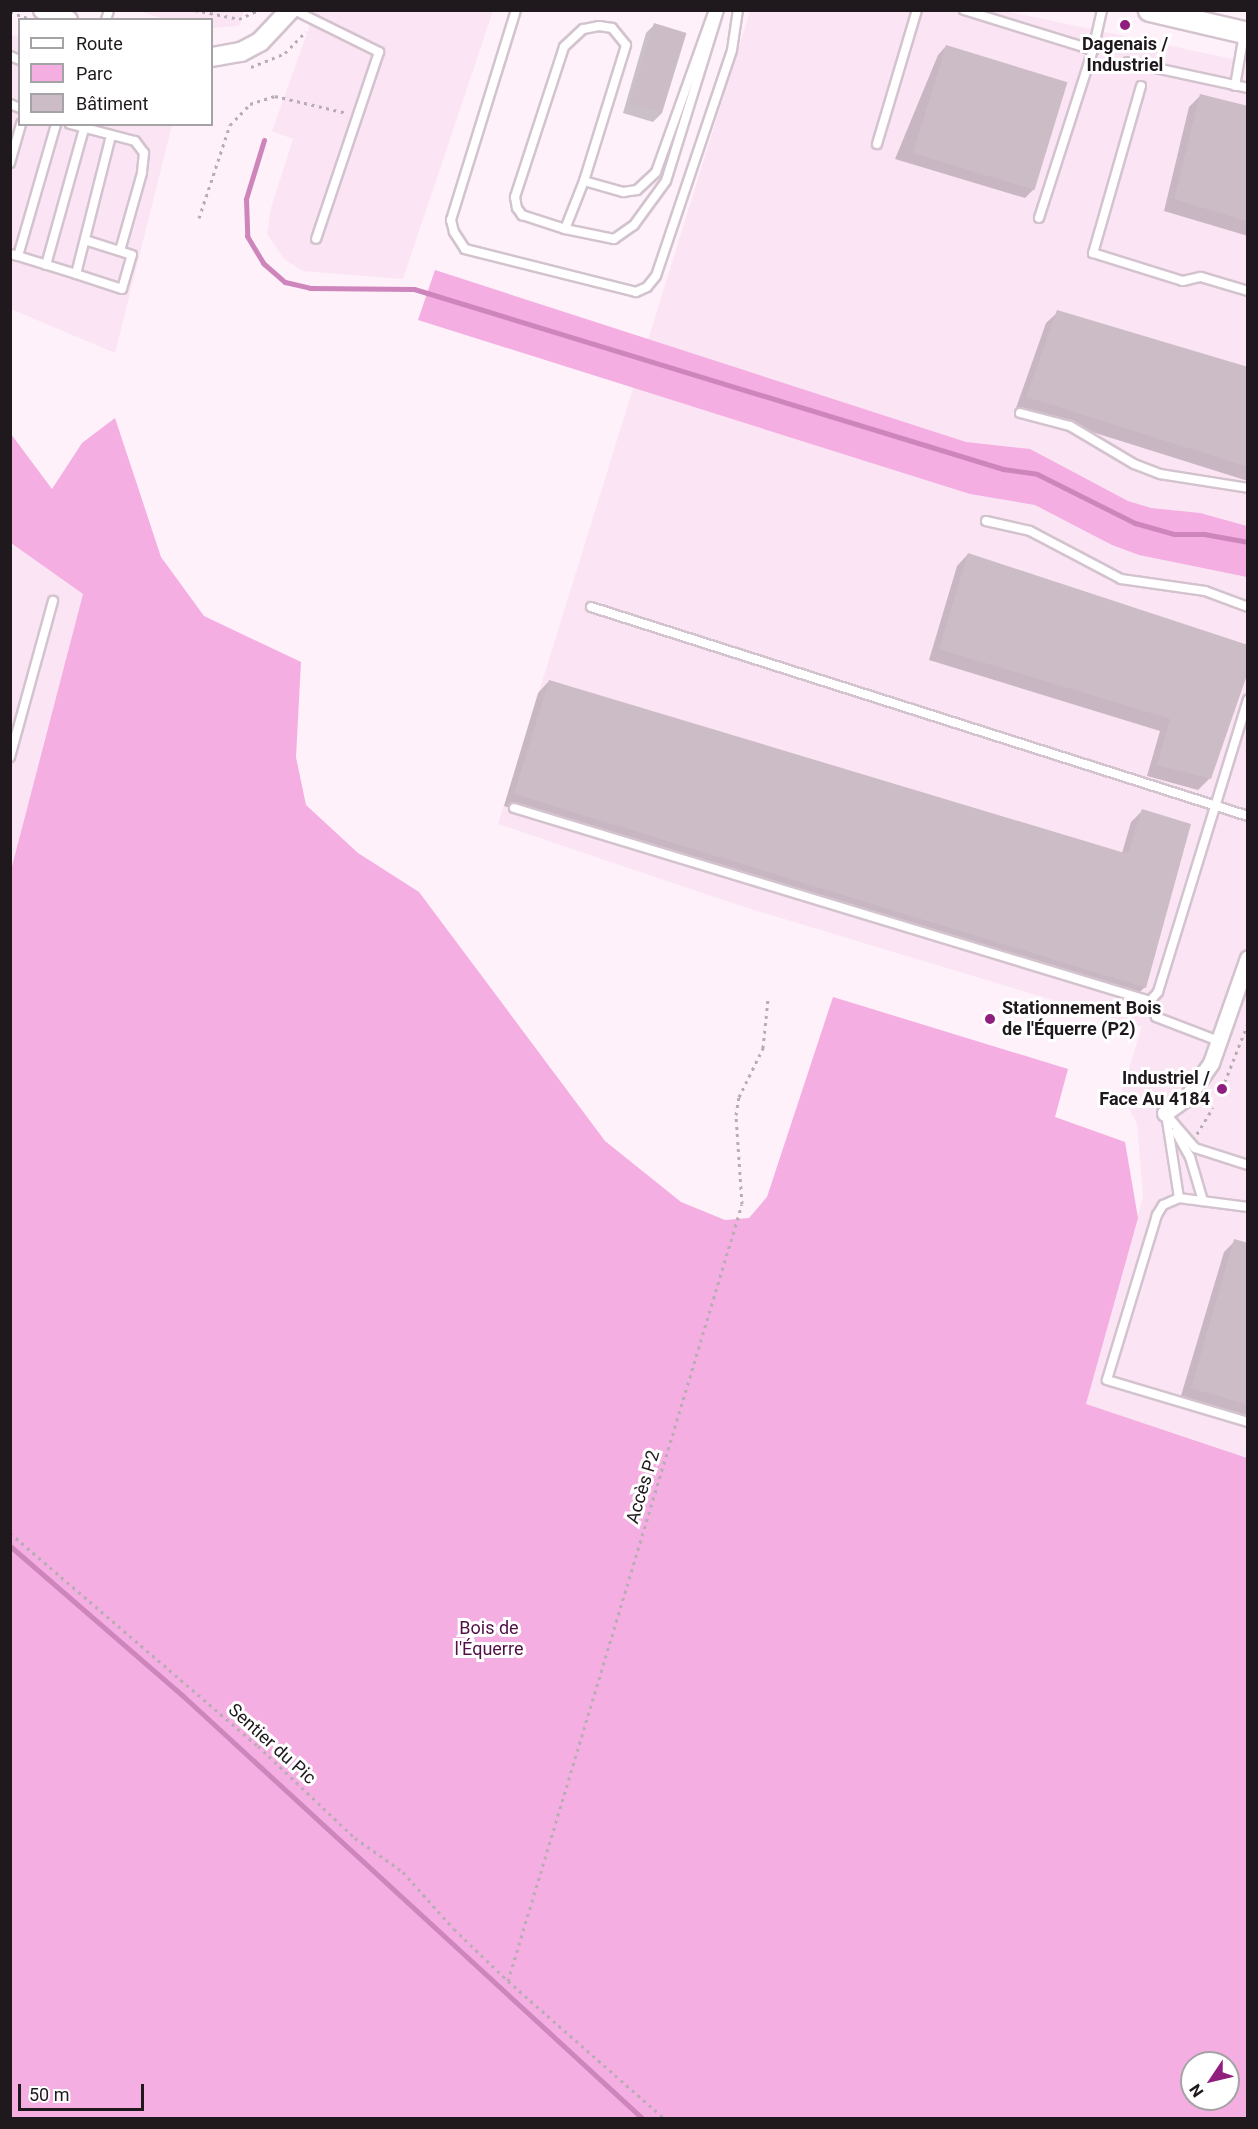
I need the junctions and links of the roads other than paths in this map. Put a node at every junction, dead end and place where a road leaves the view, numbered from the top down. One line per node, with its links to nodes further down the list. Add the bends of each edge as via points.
1 (43, 10): 11 (street)
2 (292, 10): 14 (street, via 275,30 252,47); 29 (lane, via 379,52)
3 (516, 10): 6 (lane, via 451,220 454,232 465,249 636,292 656,276 732,50)
4 (714, 10): 26 (lane, via 656,172 637,190 624,192)
5 (719, 10): 28 (lane, via 674,162 657,196 634,225 614,239)
6 (738, 10)
7 (917, 10): 24 (lane)
8 (964, 10): 13 (lane)
9 (1102, 10): 13 (lane)
10 (1149, 10): 12 (main road)
11 (63, 18)
12 (1246, 32): 17 (lane)
13 (1093, 50): 27 (lane)
14 (213, 57)
15 (1128, 62): 17 (lane)
16 (1141, 86): 35 (lane, via 1093,253 1183,281 1201,277)
17 (1235, 86): 18 (lane)
18 (1248, 88)
19 (20, 126): 25 (lane)
20 (55, 126): 32 (lane)
21 (75, 126): 22 (lane)
22 (84, 129): 23 (lane); 33 (lane)
23 (111, 136): 30 (lane); 31 (lane, via 135,141 144,153)
24 (877, 144)
25 (10, 163)
26 (584, 181): 28 (lane); 28 (lane, via 626,45 612,28 583,29 564,47 515,197 522,215)
27 (1039, 218)
28 (565, 229)
29 (316, 239)
30 (85, 240): 31 (lane); 34 (lane)
31 (120, 251): 34 (lane, via 132,255 122,289)
32 (14, 255): 33 (lane)
33 (45, 265): 34 (lane)
34 (76, 274)
35 (1248, 291)
36 (1020, 413): 37 (lane, via 1070,426 1134,464 1160,474)
37 (1248, 488)
38 (986, 521): 41 (lane, via 1030,531 1121,579 1205,591)
39 (53, 601): 43 (lane)
40 (591, 607): 44 (lane)
41 (1248, 607)
42 (1248, 700): 44 (lane)
43 (10, 757)
44 (1215, 806): 46 (lane); 48 (lane, via 1158,992)
45 (514, 808): 48 (lane)
46 (1248, 816)
47 (1248, 958): 49 (street)
48 (1150, 1001): 49 (lane, via 1156,1017)
49 (1220, 1042): 50 (street, via 1195,1088)
50 (1165, 1113): 51 (lane, via 1195,1148); 52 (lane); 53 (lane, via 1190,1157)
51 (1248, 1165)
52 (1179, 1198): 53 (lane); 55 (lane, via 1168,1201 1157,1215 1107,1380)
53 (1203, 1201): 54 (lane)
54 (1248, 1207)
55 (1248, 1422)

